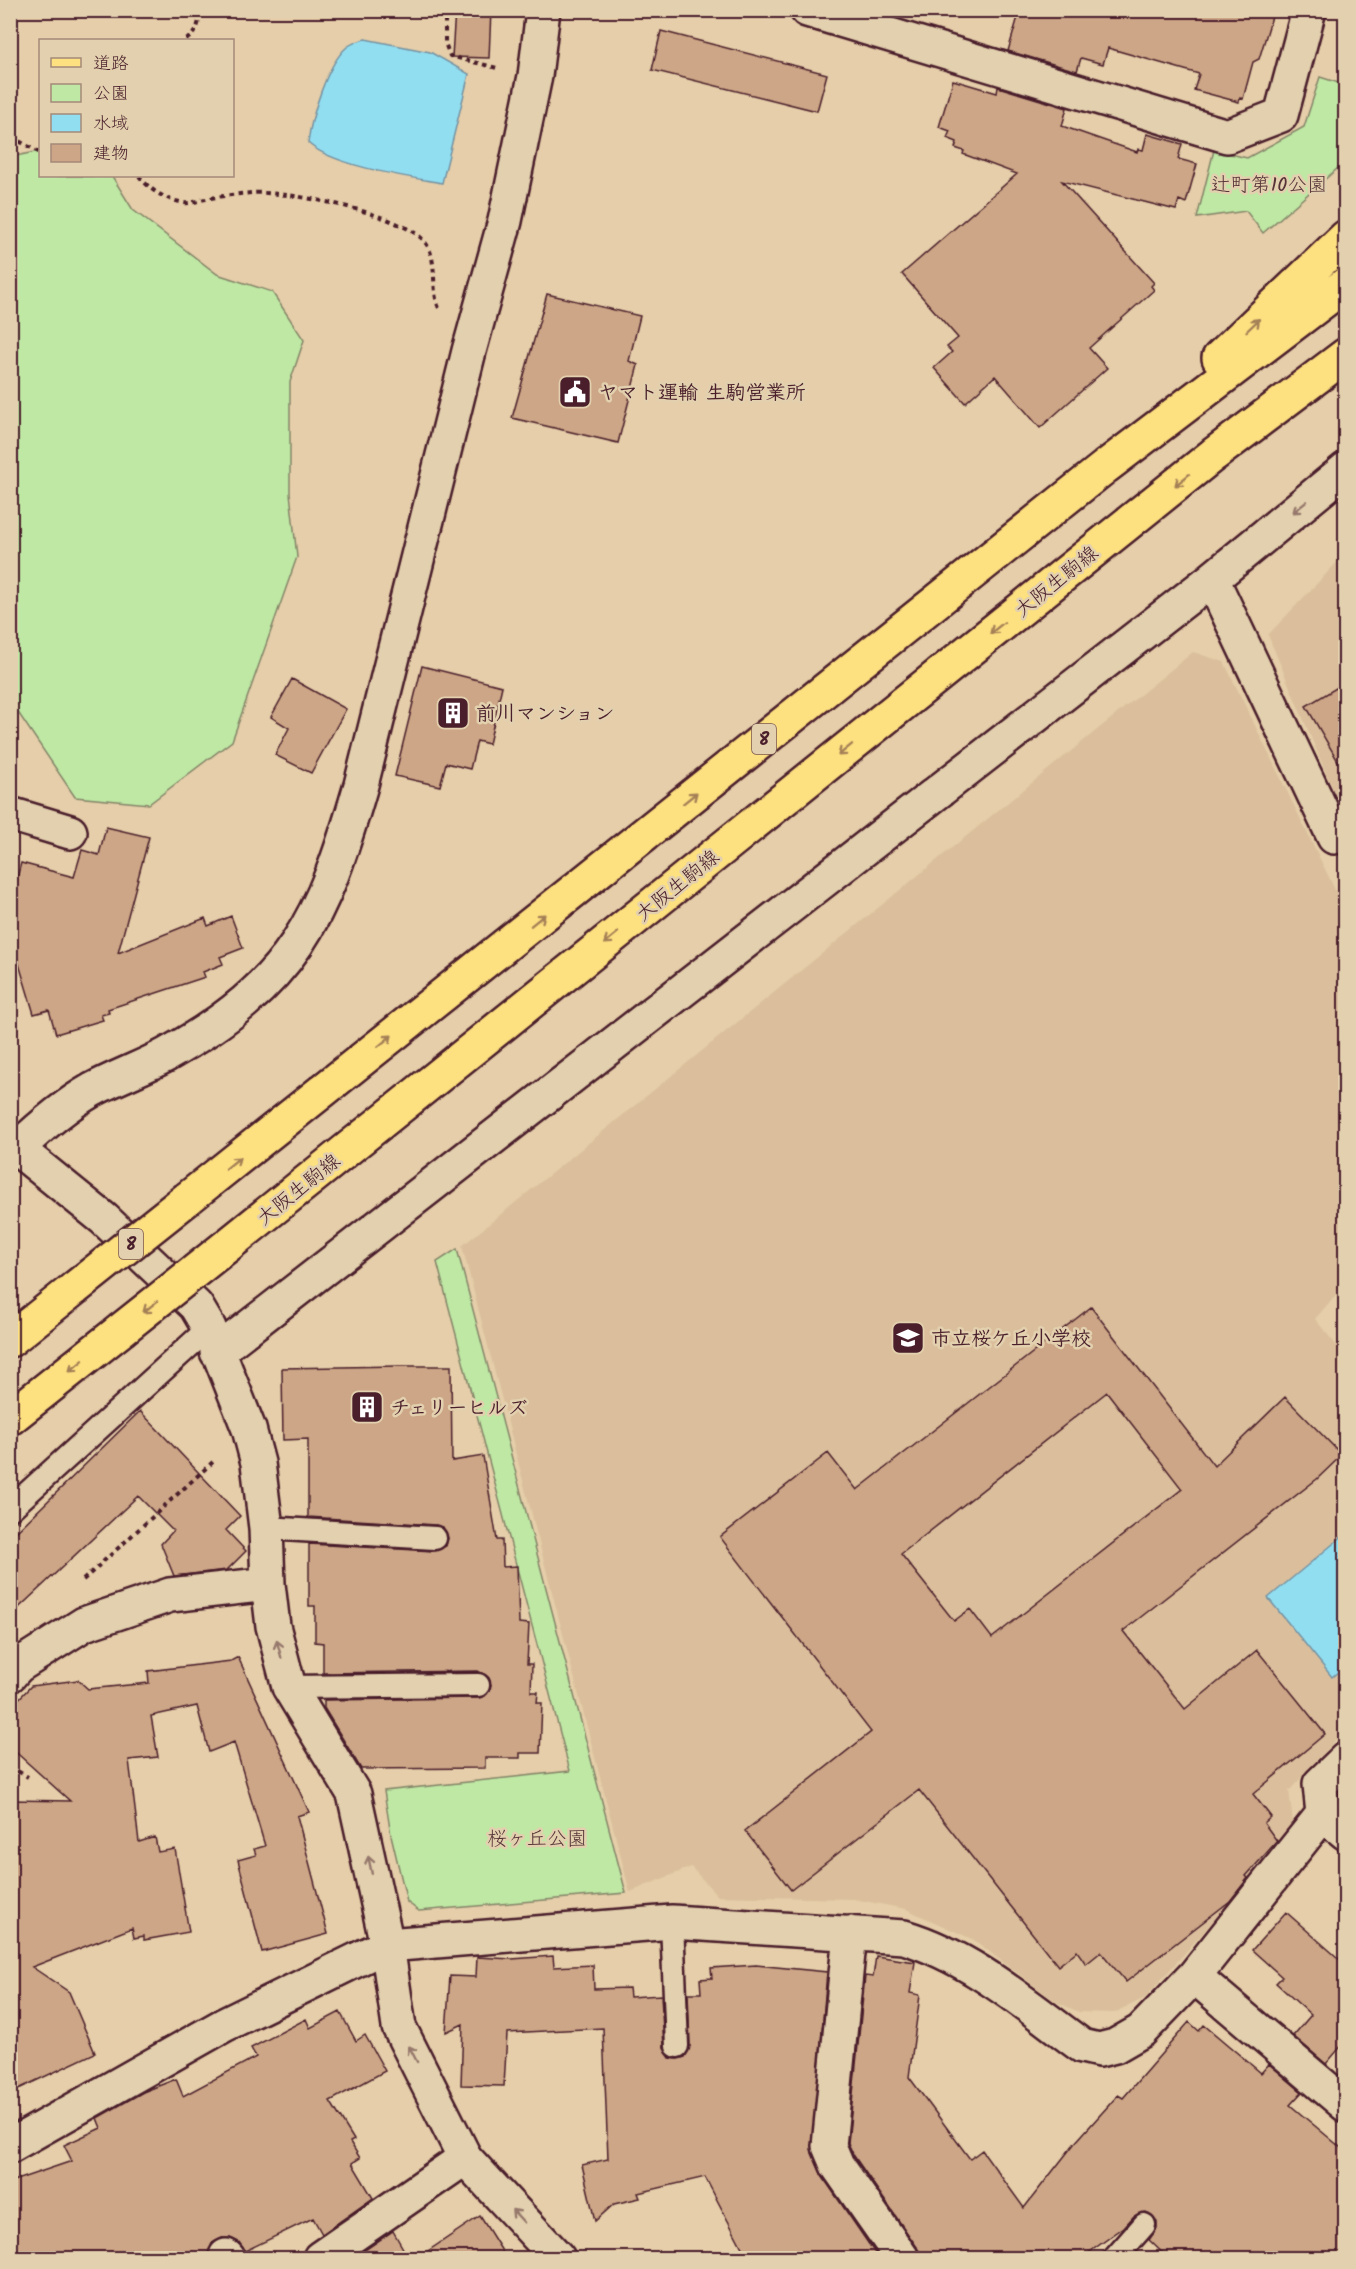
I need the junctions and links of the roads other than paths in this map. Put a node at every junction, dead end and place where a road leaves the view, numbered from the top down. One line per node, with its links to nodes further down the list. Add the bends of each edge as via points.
1 (543, 10): 15 (street, via 536,76 505,221 340,856 325,896 296,949 264,987 218,1023 53,1115)
2 (807, 10): 3 (street, via 1227,136 1281,115)
3 (1309, 10)
4 (1346, 237): 9 (main road, one-way to 4)
5 (1346, 284): 9 (main road, 8)
6 (1346, 356): 8 (main road, 大阪生駒線)
7 (1346, 380): 8 (main road)
8 (1213, 455): 18 (main road, 大阪生駒線, one-way to 18, bridge)
9 (1105, 467): 16 (main road, 8, one-way to 9, bridge)
10 (1346, 470): 11 (street, one-way to 11)
11 (1212, 579): 14 (street); 17 (street)
12 (10, 814): 13 (street)
13 (70, 832)
14 (1334, 837)
15 (13, 1152): 17 (street, via 104,1219 196,1306)
16 (10, 1340)
17 (213, 1340): 19 (lane); 20 (street, via 249,1429 258,1462)
18 (10, 1418)
19 (10, 1509)
20 (266, 1528): 21 (lane); 22 (street)
21 (435, 1538)
22 (268, 1584): 23 (street, via 170,1595 84,1624); 25 (street, one-way to 22, via 273,1626)
23 (10, 1675)
24 (478, 1685): 25 (lane)
25 (289, 1687): 30 (street, one-way to 25, via 354,1794)
26 (1346, 1759): 27 (street, via 1320,1784)
27 (1334, 1823): 31 (street)
28 (672, 1922): 29 (street); 30 (street); 32 (lane)
29 (850, 1933): 31 (street, via 904,1937 934,1946 993,1980 1082,2046 1099,2050 1141,2031); 39 (street, via 829,2146 837,2166)
30 (387, 1945): 34 (street, via 224,2025); 35 (street, one-way to 30, via 399,2027)
31 (1194, 1976): 33 (street)
32 (677, 2046)
33 (1346, 2105)
34 (10, 2146)
35 (465, 2158): 37 (street); 38 (street, one-way to 35)
36 (1144, 2225): 40 (lane)
37 (320, 2259)
38 (558, 2259)
39 (902, 2259)
40 (1115, 2259)

